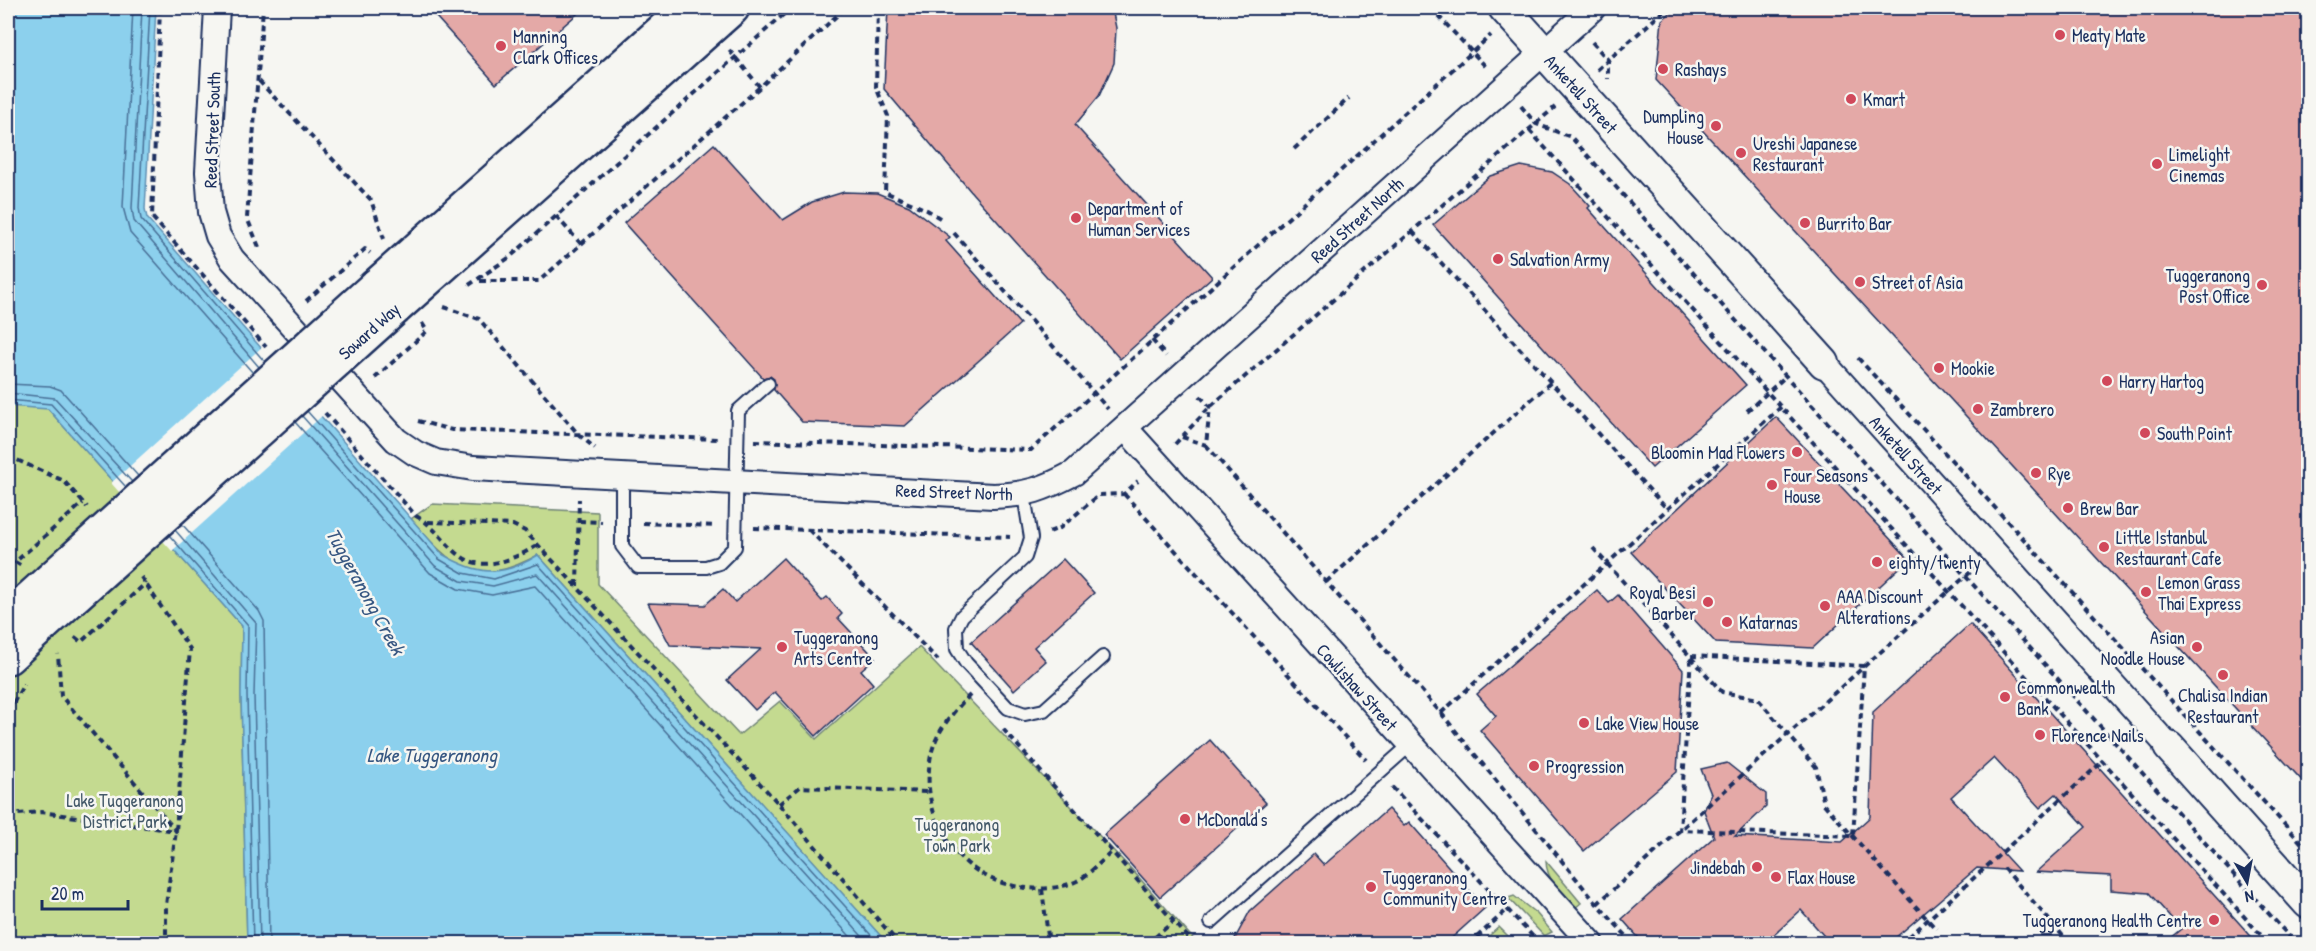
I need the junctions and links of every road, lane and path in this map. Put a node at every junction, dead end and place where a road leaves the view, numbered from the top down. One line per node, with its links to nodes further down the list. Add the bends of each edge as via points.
1 (160, 8): 23 (path)
2 (217, 8): 36 (street, Reed Street South, via 208,172 211,212 218,236 232,260)
3 (263, 8): 16 (path)
4 (791, 8): 13 (path)
5 (845, 8): 17 (path)
6 (878, 8): 24 (path, via 876,87 888,116 885,192)
7 (1431, 8): 41 (path, via 1472,51)
8 (1504, 8): 12 (street, Anketell Street)
9 (1593, 8): 12 (street, Reed Street North)
10 (1667, 8): 18 (path, via 1608,60)
11 (709, 14): 13 (path); 32 (main road, Soward Way)
12 (1544, 52): 37 (street, Anketell Street); 45 (street, Reed Street North)
13 (735, 57): 17 (path); 22 (path)
14 (1488, 69): 15 (path)
15 (1479, 77)
16 (259, 81): 28 (path, via 372,200); 29 (path, via 247,218)
17 (760, 87): 27 (path)
18 (1608, 87)
19 (1349, 98): 21 (path)
20 (1529, 130): 25 (path); 42 (path); 67 (path, via 1536,124 1571,137)
21 (1294, 149)
22 (556, 216): 27 (path); 30 (path)
23 (152, 217)
24 (943, 220)
25 (1412, 231): 38 (path); 43 (path)
26 (954, 233): 41 (path)
27 (581, 244): 31 (path, via 539,281)
28 (386, 245)
29 (259, 249)
30 (510, 257)
31 (479, 281)
32 (391, 292): 33 (path, via 365,249); 40 (path, via 428,331 373,380); 72 (main road, Soward Way, bridge)
33 (303, 303)
34 (435, 304): 46 (path, via 479,319)
35 (1851, 350): 61 (path)
36 (320, 357): 51 (street, Reed Street North, via 396,440 436,462 473,468)
37 (1824, 363): 65 (street, Anketell Street)
38 (1551, 382): 54 (path); 68 (path)
39 (768, 384): 47 (lane, via 738,411)
40 (379, 388)
41 (1094, 393): 45 (path); 47 (path, via 1031,450)
42 (1781, 406): 54 (path); 71 (path)
43 (1210, 407): 48 (path); 48 (path, via 1182,437)
44 (417, 420): 46 (path, via 452,430)
45 (1125, 428): 53 (street, Reed Street North, via 1074,473); 88 (street, Cowlishaw Street)
46 (579, 435): 47 (path); 49 (path)
47 (738, 440): 52 (lane)
48 (1206, 445): 68 (path)
49 (597, 450)
50 (8, 456): 72 (path, via 64,481 83,503 15,561)
51 (622, 476): 52 (street, Reed Street North); 57 (lane)
52 (737, 482): 53 (street, Reed Street North); 58 (lane)
53 (1024, 495): 62 (lane)
54 (1667, 509): 66 (path)
55 (416, 516): 56 (path)
56 (428, 522): 63 (path, via 513,525); 63 (path, via 463,558 478,562 515,559)
57 (621, 522): 58 (path); 58 (lane, via 622,546 638,567 645,568 693,568 719,563 735,547); 70 (path, via 579,520)
58 (736, 527): 60 (path)
59 (1060, 528): 91 (path, via 1099,495 1124,494)
60 (809, 530): 62 (path); 79 (path)
61 (2018, 530): 65 (path); 98 (path)
62 (1032, 538): 81 (lane, via 1025,557 962,616 956,628 957,649)
63 (538, 545): 70 (path)
64 (1593, 548): 66 (path)
65 (1994, 552): 67 (path); 89 (street, Anketell Street)
66 (1607, 564): 76 (path); 85 (path)
67 (1966, 577): 71 (path); 122 (path)
68 (1326, 582): 85 (path)
69 (146, 584): 72 (path, via 81,642)
70 (577, 586): 93 (path)
71 (1949, 592): 80 (path); 90 (path)
72 (53, 596): 74 (main road, Soward Way); 77 (main road, Soward Way)
73 (160, 601): 96 (path, via 190,649)
74 (8, 618)
75 (62, 647): 96 (path, via 58,654 60,696)
76 (1690, 656): 80 (path); 87 (path, via 1722,692 1758,699); 95 (path)
77 (8, 657)
78 (1103, 657): 81 (lane, via 1044,710 1025,714 1008,708)
79 (939, 661)
80 (1864, 666): 87 (path); 97 (path)
81 (983, 682): 83 (path)
82 (963, 685): 83 (path)
83 (971, 694): 84 (path); 92 (path, via 944,724 933,750)
84 (979, 702)
85 (1441, 713): 103 (path)
86 (995, 720): 99 (path)
87 (1788, 734): 95 (path); 97 (path, via 1816,766 1824,804)
88 (1410, 745): 91 (lane); 108 (street, Cowlishaw Street)
89 (2169, 747): 102 (street, Anketell Street)
90 (2103, 761): 105 (path); 121 (path)
91 (1378, 773): 104 (path); 107 (lane)
92 (929, 792): 93 (path, via 800,787); 101 (path, via 941,832 956,854 976,872 1001,883)
93 (779, 804): 111 (path)
94 (8, 815): 96 (path, via 41,812)
95 (1680, 830): 97 (path); 103 (path)
96 (176, 831): 110 (path, via 166,904)
97 (1852, 836): 105 (path)
98 (2308, 850)
99 (1112, 852): 101 (path, via 1078,880); 106 (path)
100 (2004, 868): 120 (path)
101 (1042, 889): 112 (path)
102 (2308, 903)
103 (1597, 904): 108 (path); 118 (path)
104 (1508, 909): 115 (path); 116 (path)
105 (1928, 919): 109 (path); 119 (path)
106 (1174, 921): 113 (path); 114 (path)
107 (1211, 922)
108 (1575, 924): 117 (street, Cowlishaw Street)
109 (1936, 929)
110 (166, 944)
111 (899, 944)
112 (1049, 944)
113 (1147, 944)
114 (1194, 944)
115 (1469, 944)
116 (1540, 944)
117 (1592, 944)
118 (1634, 944)
119 (1901, 944)
120 (2070, 944)
121 (2269, 944)
122 (2296, 944)

